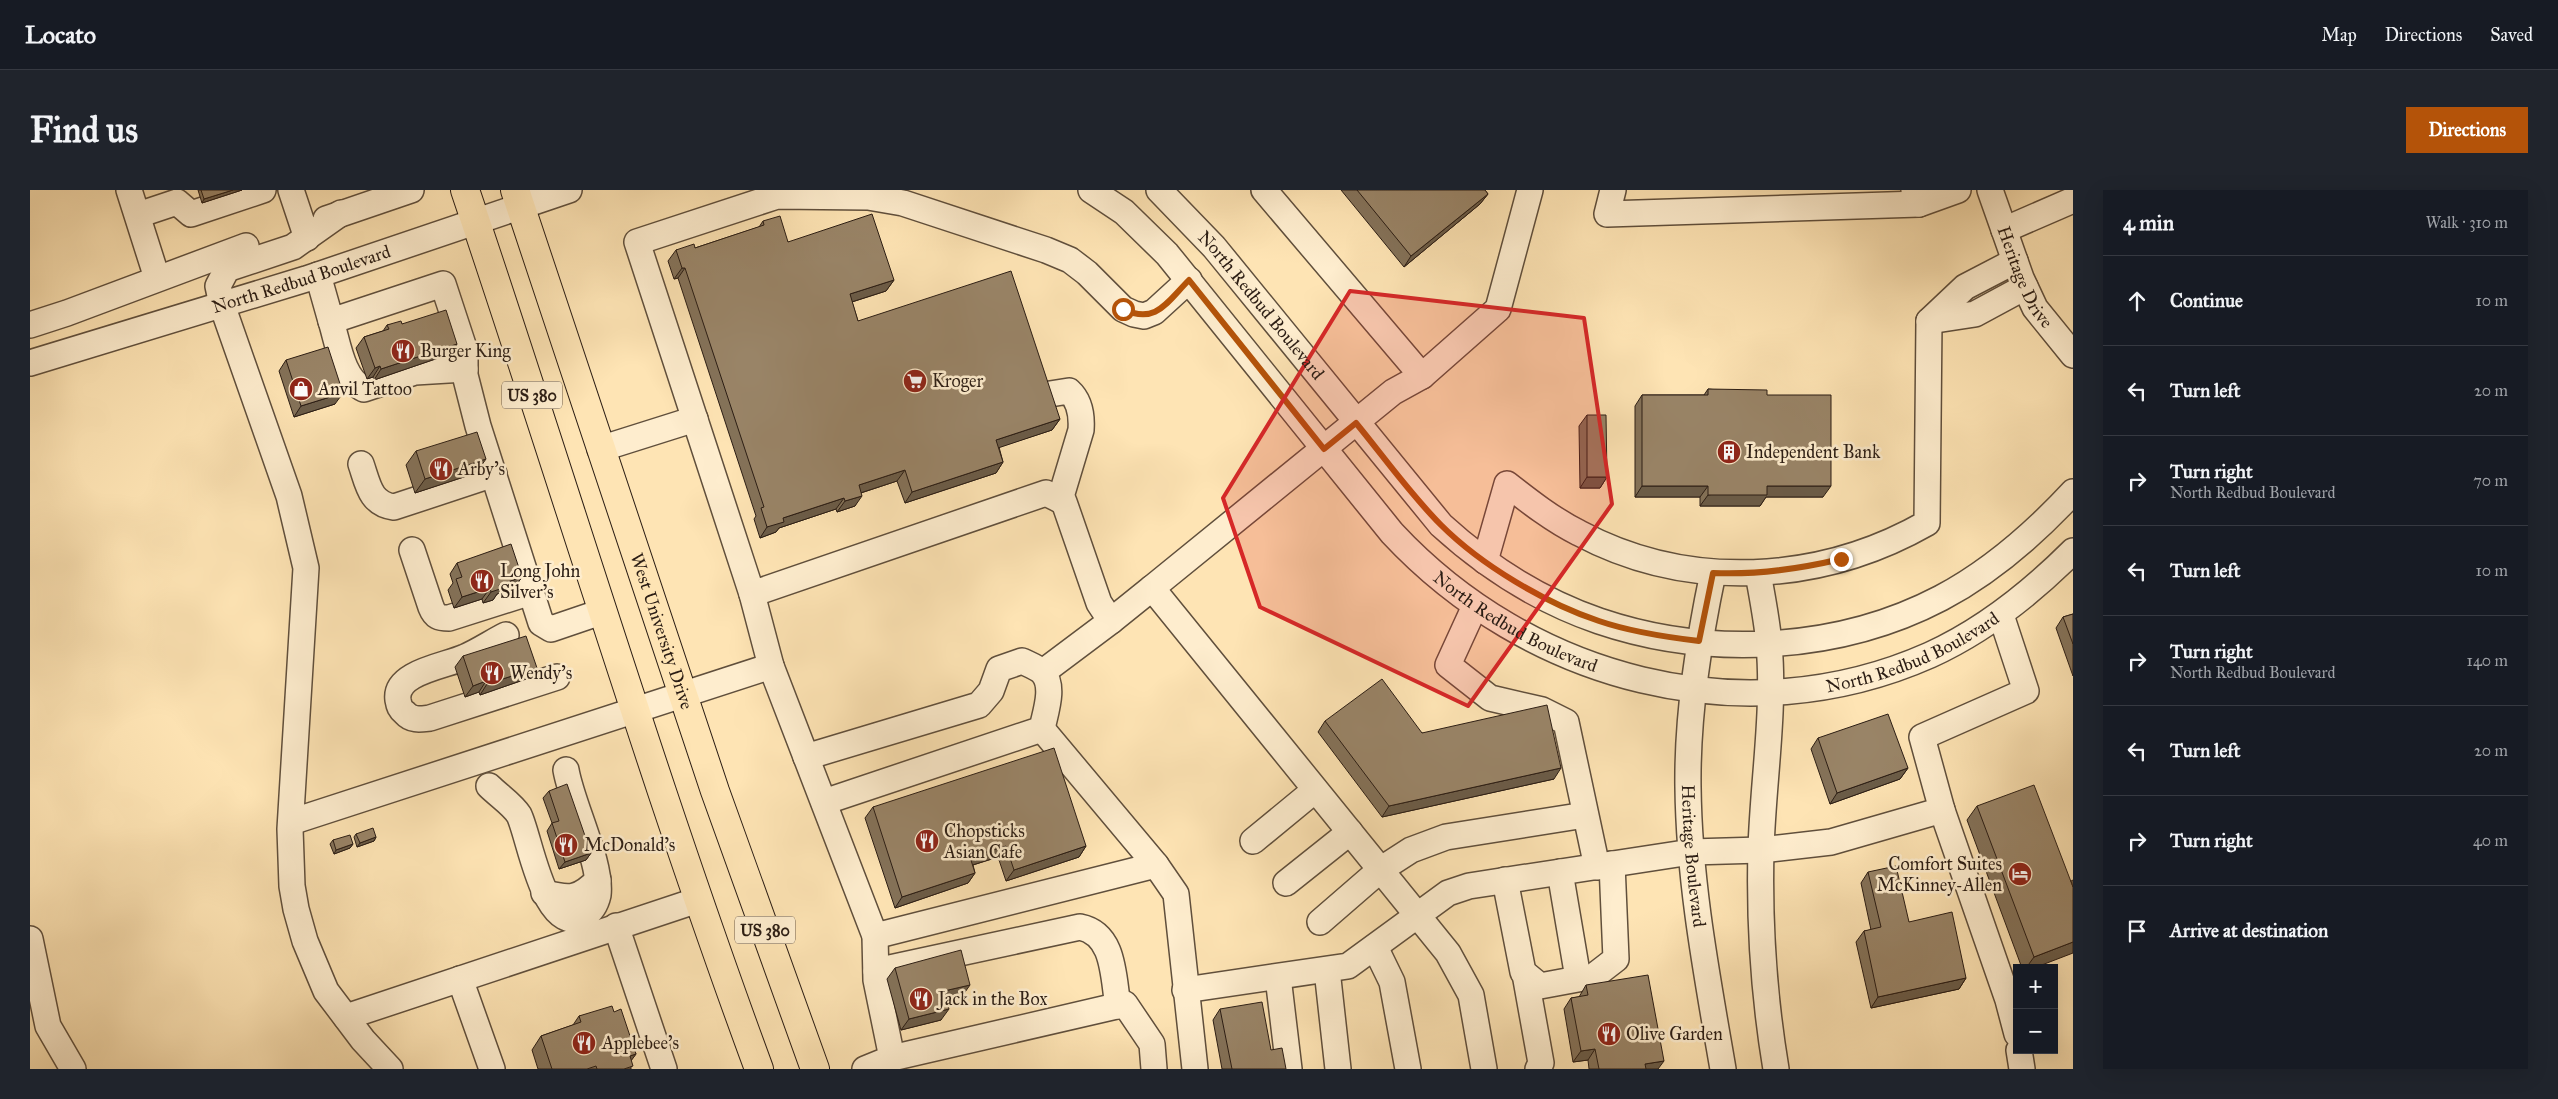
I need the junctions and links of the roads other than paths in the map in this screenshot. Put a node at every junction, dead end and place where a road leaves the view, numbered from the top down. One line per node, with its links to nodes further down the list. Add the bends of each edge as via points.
1 (130, 190): 20 (street)
2 (263, 190): 20 (street, via 191,214 177,202)
3 (291, 190): 23 (street)
4 (411, 190): 23 (street, via 341,213)
5 (465, 190): 21 (highway, US 380)
6 (569, 190): 16 (street, North Redbud Boulevard)
7 (1092, 190): 27 (street, North Redbud Boulevard, via 1144,230)
8 (1159, 190): 39 (street, North Redbud Boulevard, via 1214,247)
9 (1264, 190): 36 (street)
10 (1530, 190): 36 (street, via 1498,309)
11 (1613, 190): 18 (street, via 1607,214)
12 (1958, 190): 15 (street)
13 (1990, 190): 22 (street, Heritage Drive)
14 (904, 196): 27 (street, via 1070,260 1123,309 1134,314 1144,316 1154,312); 38 (street, via 777,196 637,242)
15 (1916, 197): 17 (street)
16 (518, 198): 21 (street, North Redbud Boulevard); 40 (highway, West University Drive / US 380)
17 (1804, 199): 18 (street)
18 (1745, 200)
19 (2073, 200): 22 (street)
20 (138, 215): 26 (street)
21 (475, 221): 25 (street, North Redbud Boulevard); 55 (highway, US 380)
22 (2004, 230): 24 (street, Heritage Drive)
23 (305, 232): 26 (street); 29 (street, via 294,248 227,270 218,286)
24 (2015, 261): 28 (street, Heritage Drive); 30 (street, via 1965,287)
25 (318, 275): 29 (street, North Redbud Boulevard); 31 (street)
26 (157, 278): 32 (street)
27 (1189, 280): 41 (street, North Redbud Boulevard)
28 (2025, 287): 30 (street, via 1975,314); 33 (street, Heritage Drive, via 2035,308)
29 (222, 305): 34 (street, North Redbud Boulevard); 76 (street, via 289,496 306,568)
30 (1929, 321): 50 (street, via 1927,523 1870,551 1815,565)
31 (331, 322): 35 (street, via 355,385 364,388 415,372); 35 (street, via 443,284 465,351)
32 (30, 325)
33 (2073, 355)
34 (30, 363)
35 (465, 369): 43 (street, via 478,426)
36 (1422, 376): 39 (street, via 1393,392)
37 (1050, 394): 45 (street, via 1069,391 1075,396 1082,418)
38 (695, 419): 40 (street); 53 (street)
39 (1356, 423): 41 (street); 48 (street, North Redbud Boulevard, via 1441,525)
40 (600, 449): 66 (highway, West University Drive / US 380)
41 (1324, 449): 51 (street); 54 (street, North Redbud Boulevard, via 1412,555)
42 (361, 464): 43 (street, via 371,494 385,506 394,507)
43 (494, 474): 52 (street)
44 (2073, 492): 60 (street, North Redbud Boulevard, via 2008,555 1940,598 1864,627)
45 (1060, 500): 53 (street, via 1046,493); 57 (street, via 1064,502 1099,603)
46 (412, 550): 52 (street, via 431,607 440,618)
47 (2073, 551): 56 (street, North Redbud Boulevard, via 2039,585)
48 (1485, 561): 49 (street, via 1507,484 1552,517 1606,547 1661,565); 59 (street, North Redbud Boulevard, via 1550,600 1598,621)
49 (1713, 573): 50 (street); 59 (street, Heritage Boulevard)
50 (1758, 573): 60 (street)
51 (1152, 588): 57 (street); 72 (street)
52 (531, 592): 55 (street, via 541,624 551,629)
53 (752, 594): 61 (street)
54 (1476, 606): 64 (street, North Redbud Boulevard, via 1526,638 1572,658 1656,683); 75 (street, via 1448,665 1490,698 1542,710 1566,722)
55 (602, 612): 67 (highway, US 380)
56 (2001, 615): 65 (street, North Redbud Boulevard, via 1930,655 1868,676 1802,691); 74 (street, via 2026,691 1922,737)
57 (1111, 621): 62 (street)
58 (506, 635): 63 (street, via 464,658 410,677 400,687 400,707 406,715 418,720 430,718)
59 (1699, 641): 60 (street, North Redbud Boulevard); 64 (street, Heritage Boulevard)
60 (1769, 645): 65 (street)
61 (770, 666): 66 (street); 69 (street)
62 (1043, 672): 68 (street, via 1048,685); 69 (street, via 1022,661 999,669 991,691 979,705)
63 (556, 677)
64 (1693, 689): 65 (street, North Redbud Boulevard); 80 (street, Heritage Boulevard, via 1688,787)
65 (1769, 694): 79 (street)
66 (682, 696): 67 (street); 111 (highway, West University Drive / US 380)
67 (633, 709): 76 (street); 87 (highway, US 380)
68 (1042, 729): 73 (street); 81 (street)
69 (806, 757): 73 (street)
70 (566, 770): 71 (street, via 598,880 597,901 590,913 579,918 568,918 558,912 544,893 519,814)
71 (489, 786)
72 (1315, 790): 77 (street); 78 (street)
73 (824, 802): 91 (street)
74 (1942, 810): 79 (street, via 1831,842); 103 (street)
75 (1585, 815): 82 (street); 83 (street, via 1446,837 1411,850)
76 (291, 822): 102 (street, via 292,886 305,941 326,991)
77 (1350, 832): 83 (street); 86 (street)
78 (1253, 841)
79 (1761, 850): 80 (street); 121 (street, via 1764,968)
80 (1691, 852): 82 (street); 120 (street, Heritage Boulevard, via 1700,935)
81 (1156, 865): 91 (street); 100 (street, via 1176,894)
82 (1604, 866): 84 (street); 98 (street, via 1616,959 1594,976)
83 (1380, 870): 88 (street); 89 (street)
84 (1560, 872): 85 (street); 98 (street)
85 (1505, 880): 88 (street, via 1448,893); 96 (street)
86 (1286, 883)
87 (698, 900): 90 (street); 110 (highway, US 380)
88 (1418, 916): 93 (street); 118 (street, via 1448,954 1471,996)
89 (1320, 922)
90 (616, 926): 99 (street); 109 (street)
91 (875, 936): 95 (street)
92 (30, 939): 106 (street, via 48,1026)
93 (1375, 946): 94 (street, via 1348,966); 117 (street, via 1392,982)
94 (1327, 970): 97 (street); 116 (street)
95 (876, 971): 101 (street, via 999,943 1080,928 1091,929 1100,936 1110,955); 105 (street)
96 (1525, 974): 98 (street, via 1540,986); 119 (street, via 1541,1062)
97 (1278, 977): 100 (street); 115 (street)
98 (1578, 978)
99 (460, 979): 102 (street); 108 (street)
100 (1185, 990): 114 (street)
101 (1118, 1006): 105 (street); 113 (street, via 1125,1004 1152,1044)
102 (346, 1018): 107 (street)
103 (2013, 1019)
104 (2020, 1054): 122 (street)
105 (892, 1058): 112 (street)
106 (73, 1069)
107 (390, 1069)
108 (492, 1069)
109 (664, 1069)
110 (759, 1069)
111 (815, 1069)
112 (865, 1069)
113 (1154, 1069)
114 (1194, 1069)
115 (1289, 1069)
116 (1338, 1069)
117 (1408, 1069)
118 (1484, 1069)
119 (1538, 1069)
120 (1723, 1069)
121 (1776, 1069)
122 (2022, 1069)

